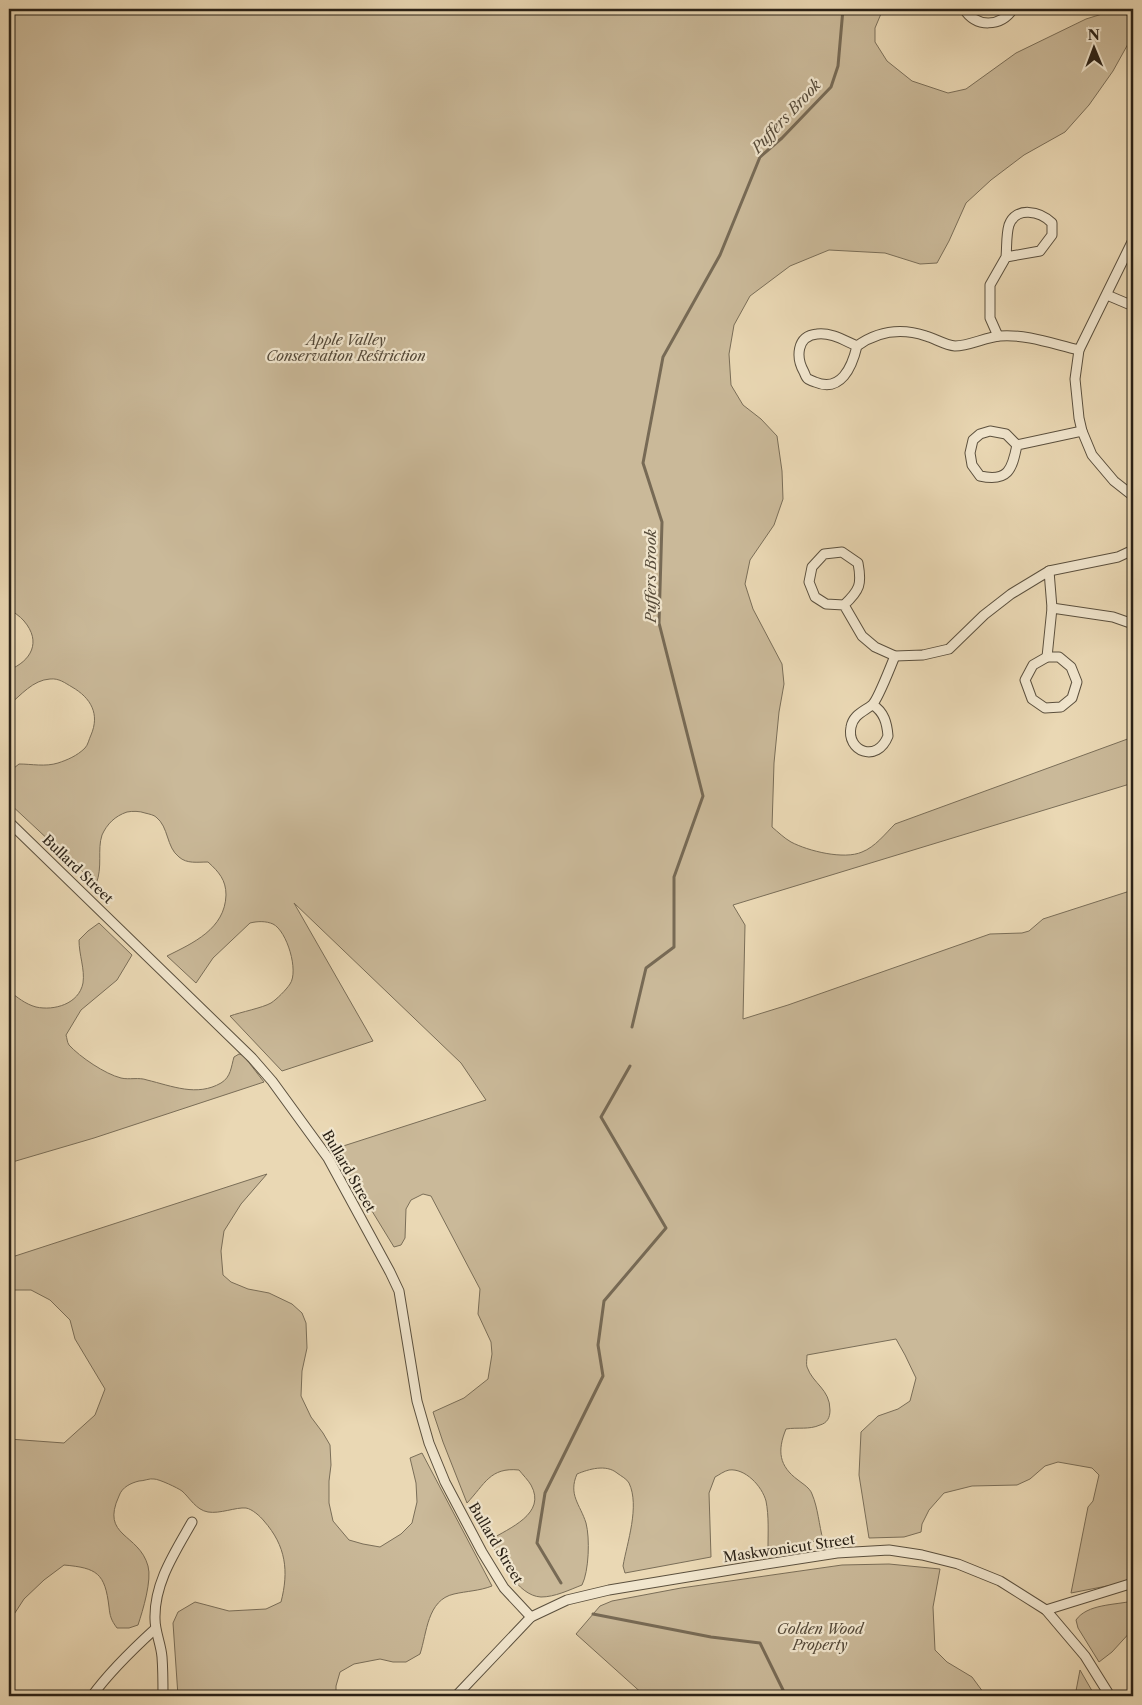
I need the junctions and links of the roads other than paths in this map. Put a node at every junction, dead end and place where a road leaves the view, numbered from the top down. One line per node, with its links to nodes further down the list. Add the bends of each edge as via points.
1 (964, 9): 2 (street, via 971,17 994,23)
2 (1013, 9)
3 (1133, 240): 5 (street)
4 (1006, 257): 4 (street, via 1040,251 1052,235 1052,223 1036,213 1022,212 1010,225); 7 (street, via 990,285 990,318)
5 (1107, 295): 6 (street); 9 (street)
6 (1133, 306)
7 (998, 336): 8 (street, via 955,346 924,335 898,332 879,334); 9 (street, via 1018,335)
8 (857, 346): 8 (street, via 853,364 842,379 830,385 807,379 799,365 798,351 810,335 818,333 837,337)
9 (1079, 350): 10 (street, via 1075,379)
10 (1082, 431): 11 (street); 12 (street, via 1094,457 1114,481)
11 (1017, 445): 11 (street, via 1012,467 1004,475 993,479 980,476 972,464 973,440 980,434 990,431 1006,434)
12 (1133, 496)
13 (1133, 550): 14 (street, via 1118,557)
14 (1049, 571): 16 (street); 18 (street, via 984,615 949,649 923,655)
15 (844, 605): 15 (street, via 826,604 815,597 809,582 812,567 824,554 842,552 858,563 861,580 855,595); 18 (street, via 862,636 874,647)
16 (1052, 608): 17 (street, via 1113,617); 19 (street)
17 (1133, 624)
18 (895, 656): 20 (street)
19 (1046, 657): 19 (street, via 1033,666 1025,680 1032,699 1045,708 1061,707 1072,698 1077,682 1071,667 1059,657)
20 (873, 705): 20 (street, via 884,716 888,736 882,746 867,752 853,742 850,732 856,716)
21 (9, 822): 25 (street, Bullard Street, via 252,1058 292,1106 328,1158 399,1291 417,1401 445,1482 504,1588)
22 (192, 1522): 26 (street, via 160,1584)
23 (1133, 1583): 24 (street)
24 (1046, 1610): 25 (street, Maskwonicut Street, via 1000,1581 958,1564 889,1550 828,1555 609,1590 567,1600); 30 (street, Maskwonicut Street, via 1085,1656)
25 (531, 1617): 29 (street, Maskwonicut Street)
26 (156, 1629): 27 (street, via 128,1653); 28 (street, via 162,1657)
27 (92, 1696)
28 (163, 1696)
29 (456, 1696)
30 (1110, 1696)

